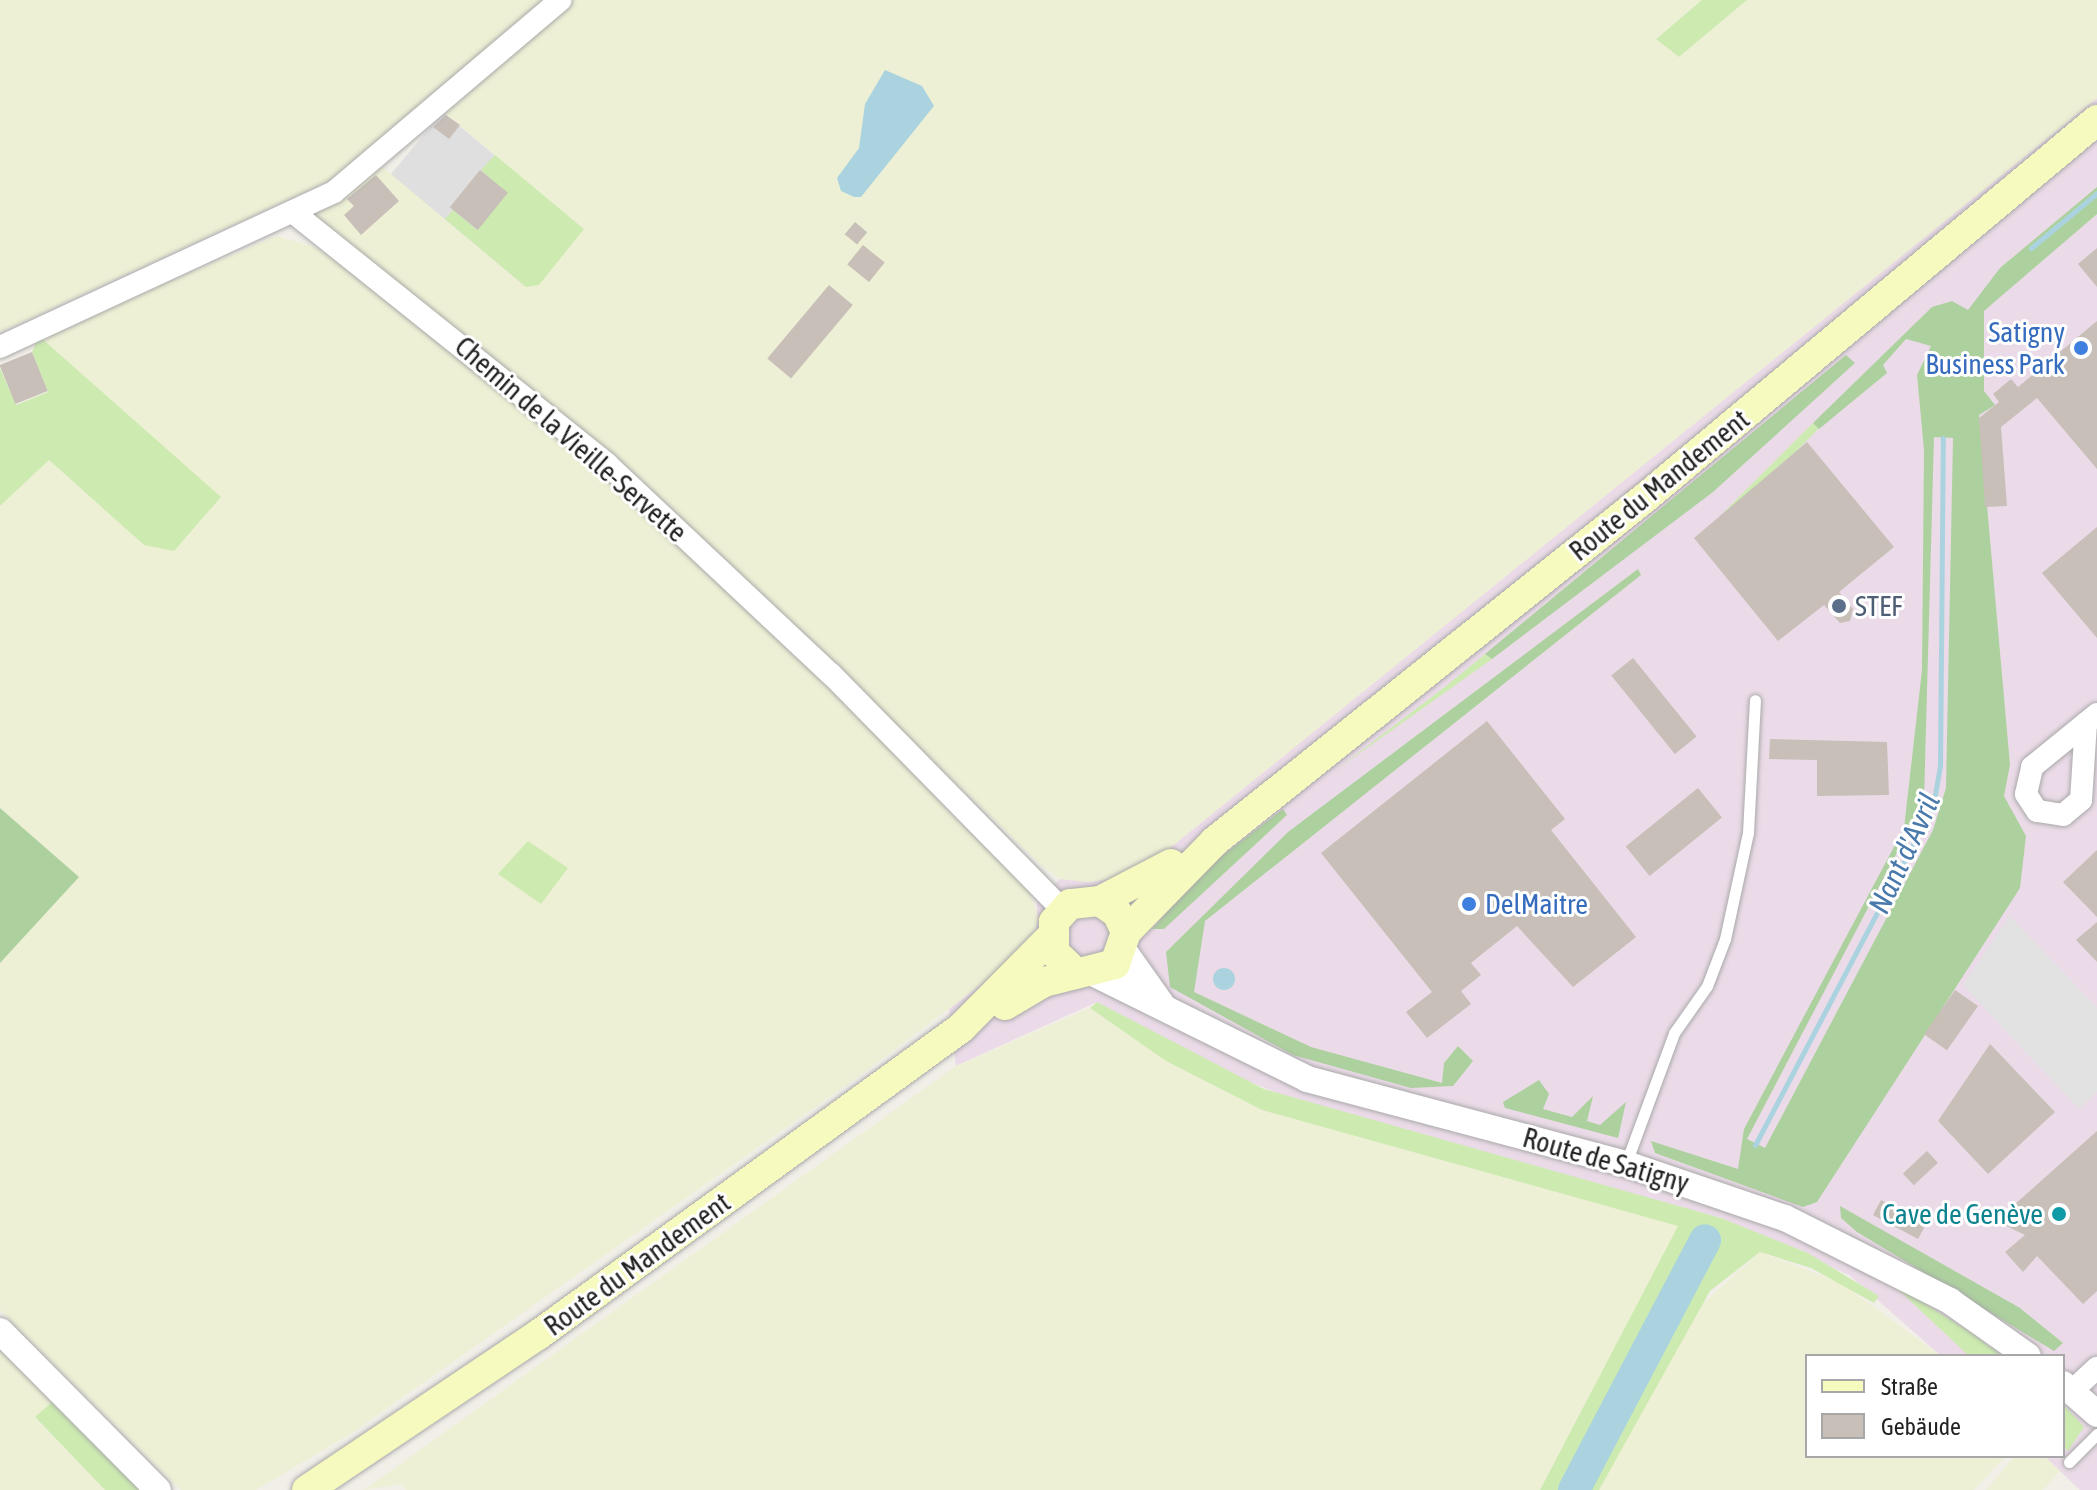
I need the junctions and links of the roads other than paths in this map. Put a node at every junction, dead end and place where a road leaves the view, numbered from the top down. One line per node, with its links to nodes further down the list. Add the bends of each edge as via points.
1 (560, 0): 3 (street, via 404,140)
2 (2097, 120): 6 (main road, Route du Mandement, via 1646,497)
3 (294, 213): 4 (street); 8 (street, Chemin de la Vieille-Servette, via 574,435 831,674)
4 (0, 347)
5 (1755, 700): 13 (lane, via 1748,833 1725,939 1707,986 1674,1033)
6 (1215, 841): 7 (main road, Route du Mandement); 9 (main road, Route du Mandement)
7 (1100, 901): 8 (main road); 9 (main road, via 1117,913)
8 (1057, 924): 10 (main road, via 1058,958); 12 (main road, Route du Mandement)
9 (1125, 941): 10 (main road); 11 (street, Route de Satigny)
10 (1085, 973): 11 (street, Route de Satigny); 12 (main road, Route du Mandement)
11 (1165, 1009): 13 (street, Route de Satigny, via 1307,1079)
12 (961, 1028): 21 (main road, Route du Mandement, via 538,1335)
13 (1626, 1164): 15 (street, Route de Satigny, via 1851,1247 1950,1301)
14 (0, 1331): 22 (street)
15 (2025, 1354)
16 (2097, 1368): 17 (street)
17 (2067, 1388): 18 (street)
18 (2097, 1414)
19 (2097, 1434): 20 (lane)
20 (2069, 1462)
21 (310, 1489)
22 (158, 1490)

